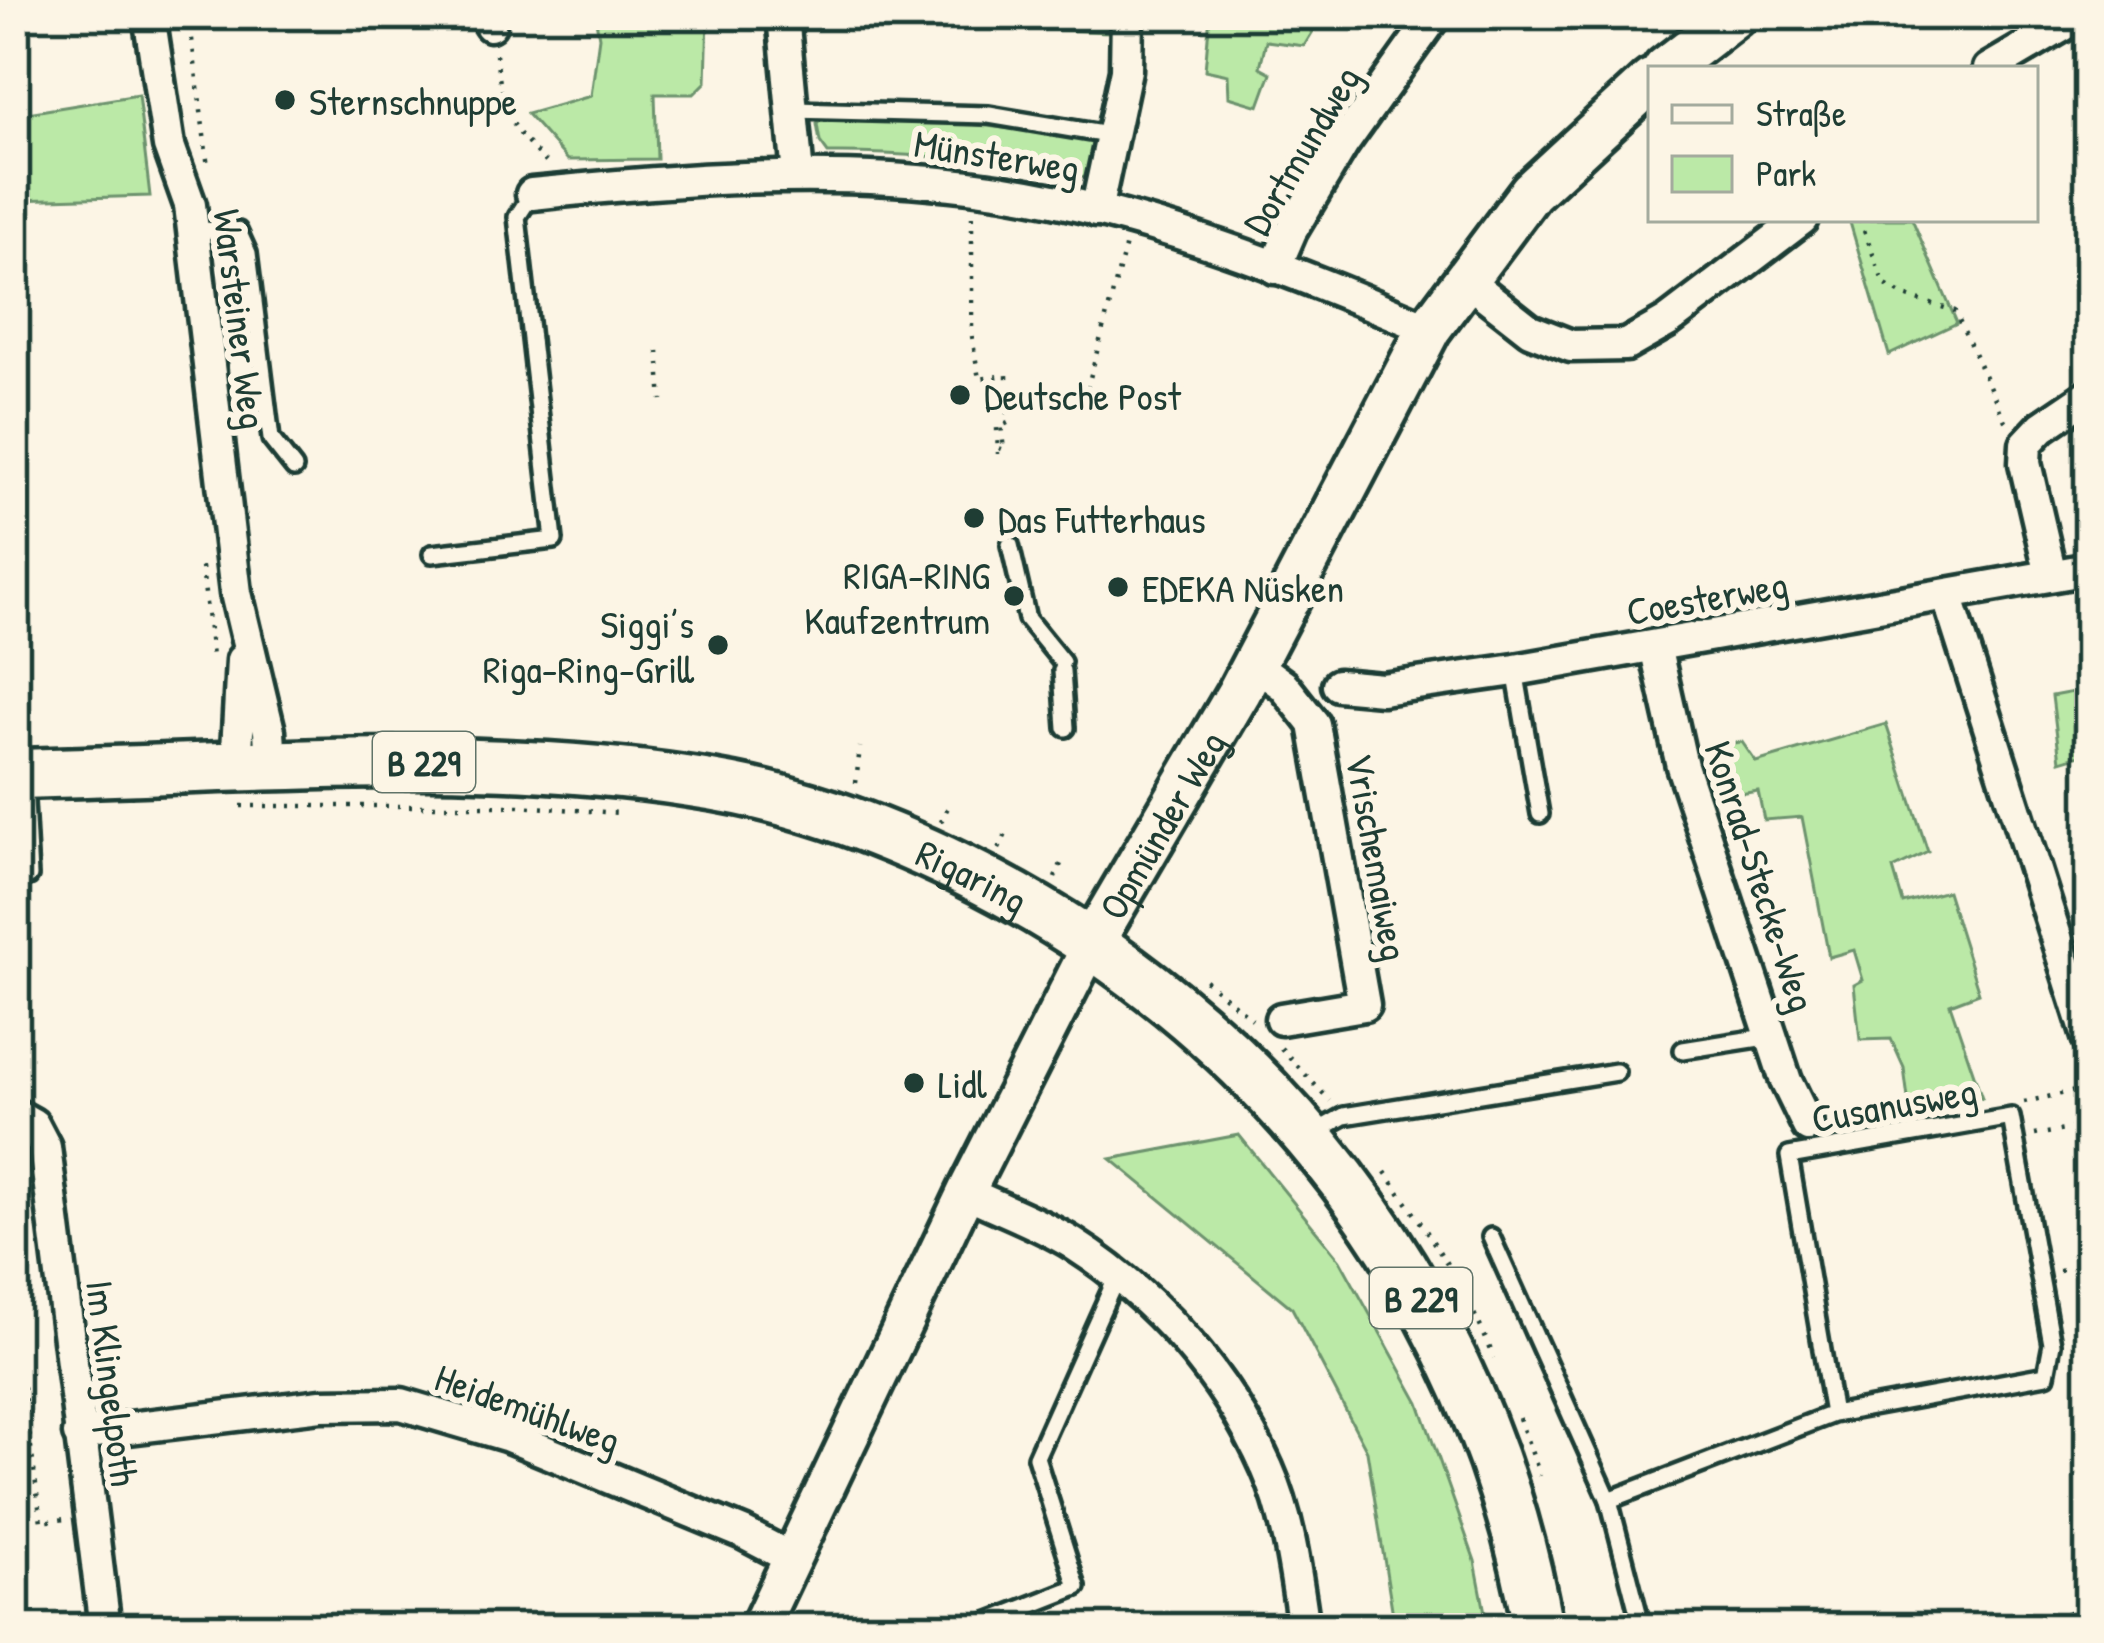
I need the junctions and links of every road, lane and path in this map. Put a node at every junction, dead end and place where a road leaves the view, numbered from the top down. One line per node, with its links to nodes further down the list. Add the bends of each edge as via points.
1 (149, 15): 21 (street, Warsteiner Weg, via 169,146)
2 (783, 15): 11 (street)
3 (1127, 15): 12 (street)
4 (1435, 15): 22 (street, Dortmundweg, via 1343,144)
5 (1735, 15): 8 (main road)
6 (2081, 15): 9 (street)
7 (491, 20): 15 (path, via 502,109)
8 (1669, 66)
9 (1994, 66)
10 (1648, 84): 23 (main road, Opmünder Weg, via 1531,192)
11 (793, 110): 12 (lane, via 989,115); 13 (street)
12 (1114, 136): 17 (street)
13 (798, 176): 14 (street, Münsterweg); 15 (street, Münsterweg)
14 (971, 186): 17 (street, Münsterweg); 29 (path, via 976,379 1007,375 1008,423)
15 (574, 190): 16 (street, Münsterweg)
16 (532, 194): 35 (lane, via 517,217 554,540)
17 (1096, 211): 18 (street, Münsterweg)
18 (1132, 222): 22 (street, Münsterweg); 28 (path)
19 (1798, 222): 23 (street, via 1626,345 1571,346 1530,330)
20 (1861, 222): 31 (path, via 1884,284 1955,311 2008,428)
21 (193, 230): 33 (lane, via 238,231 248,253 271,439); 46 (street, Warsteiner Weg, via 244,636 269,730)
22 (1275, 268): 24 (street, Münsterweg)
23 (1466, 279): 24 (main road, Opmünder Weg)
24 (1429, 329): 40 (main road, Opmünder Weg)
25 (658, 351): 27 (path)
26 (2089, 395): 31 (street)
27 (662, 400)
28 (1084, 400)
29 (1001, 424): 30 (path); 30 (path, via 1004,450)
30 (997, 439): 32 (path)
31 (2026, 444): 37 (street)
32 (998, 454)
33 (294, 468)
34 (1010, 545): 43 (lane, via 1027,619 1062,667)
35 (433, 554)
36 (2089, 569): 37 (street, Coesterweg)
37 (2051, 575): 38 (street, Coesterweg)
38 (1947, 596): 39 (street, Coesterweg); 60 (street)
39 (1655, 646): 41 (street, Coesterweg); 59 (street, Konrad-Stecke-Weg, via 1682,766)
40 (1254, 664): 57 (main road, Opmünder Weg); 58 (street, Vrischemaiweg, via 1314,724 1364,1006)
41 (1514, 670): 42 (street, Coesterweg, via 1382,689); 50 (lane)
42 (1338, 685)
43 (1066, 728)
44 (860, 747): 47 (path)
45 (19, 774): 46 (main road, Rigaring / B 229); 55 (lane)
46 (247, 780): 49 (path); 57 (main road, Rigaring / B 229, via 390,761 693,782 881,830)
47 (855, 788)
48 (949, 805): 51 (path)
49 (626, 814)
50 (1540, 814)
51 (941, 823)
52 (1006, 834): 53 (path)
53 (999, 849)
54 (1064, 859): 56 (path)
55 (29, 876)
56 (1055, 878)
57 (1093, 941): 66 (main road, Rigaring / B 229, via 1207,1030); 68 (street, Opmünder Weg)
58 (1281, 1019)
59 (1772, 1036): 61 (lane); 64 (street, Konrad-Stecke-Weg)
60 (2089, 1040)
61 (1682, 1050)
62 (1616, 1072): 66 (lane, via 1344,1116)
63 (15, 1114): 75 (street, Im Klingelpoth, via 33,1124 45,1147)
64 (1808, 1126)
65 (2089, 1126): 67 (path)
66 (1310, 1136): 84 (main road, Rigaring / B 229, via 1371,1215 1438,1328 1501,1478)
67 (2015, 1139): 72 (lane, Cusanusweg); 74 (lane, Cusanusweg, via 2011,1117 1789,1156)
68 (966, 1192): 71 (street); 78 (street, Opmünder Weg)
69 (1491, 1237): 76 (lane)
70 (2089, 1266): 72 (path)
71 (1118, 1274): 79 (lane, via 1036,1457 1077,1587); 83 (street, via 1190,1342 1268,1470 1294,1556)
72 (2039, 1275): 74 (lane, Cusanusweg, via 2052,1344 2045,1375)
73 (15, 1327): 77 (path, via 41,1522)
74 (1833, 1414): 76 (lane, Cusanusweg)
75 (79, 1434): 77 (street, Im Klingelpoth); 78 (street, Heidemühlweg, via 321,1405 401,1404 506,1435)
76 (1609, 1501): 85 (lane)
77 (91, 1516): 81 (street, Im Klingelpoth)
78 (793, 1559): 82 (street, Opmünder Weg)
79 (983, 1624)
80 (2089, 1626): 86 (street)
81 (105, 1628)
82 (759, 1628)
83 (1304, 1628)
84 (1538, 1628)
85 (1642, 1628)
86 (2076, 1628)

